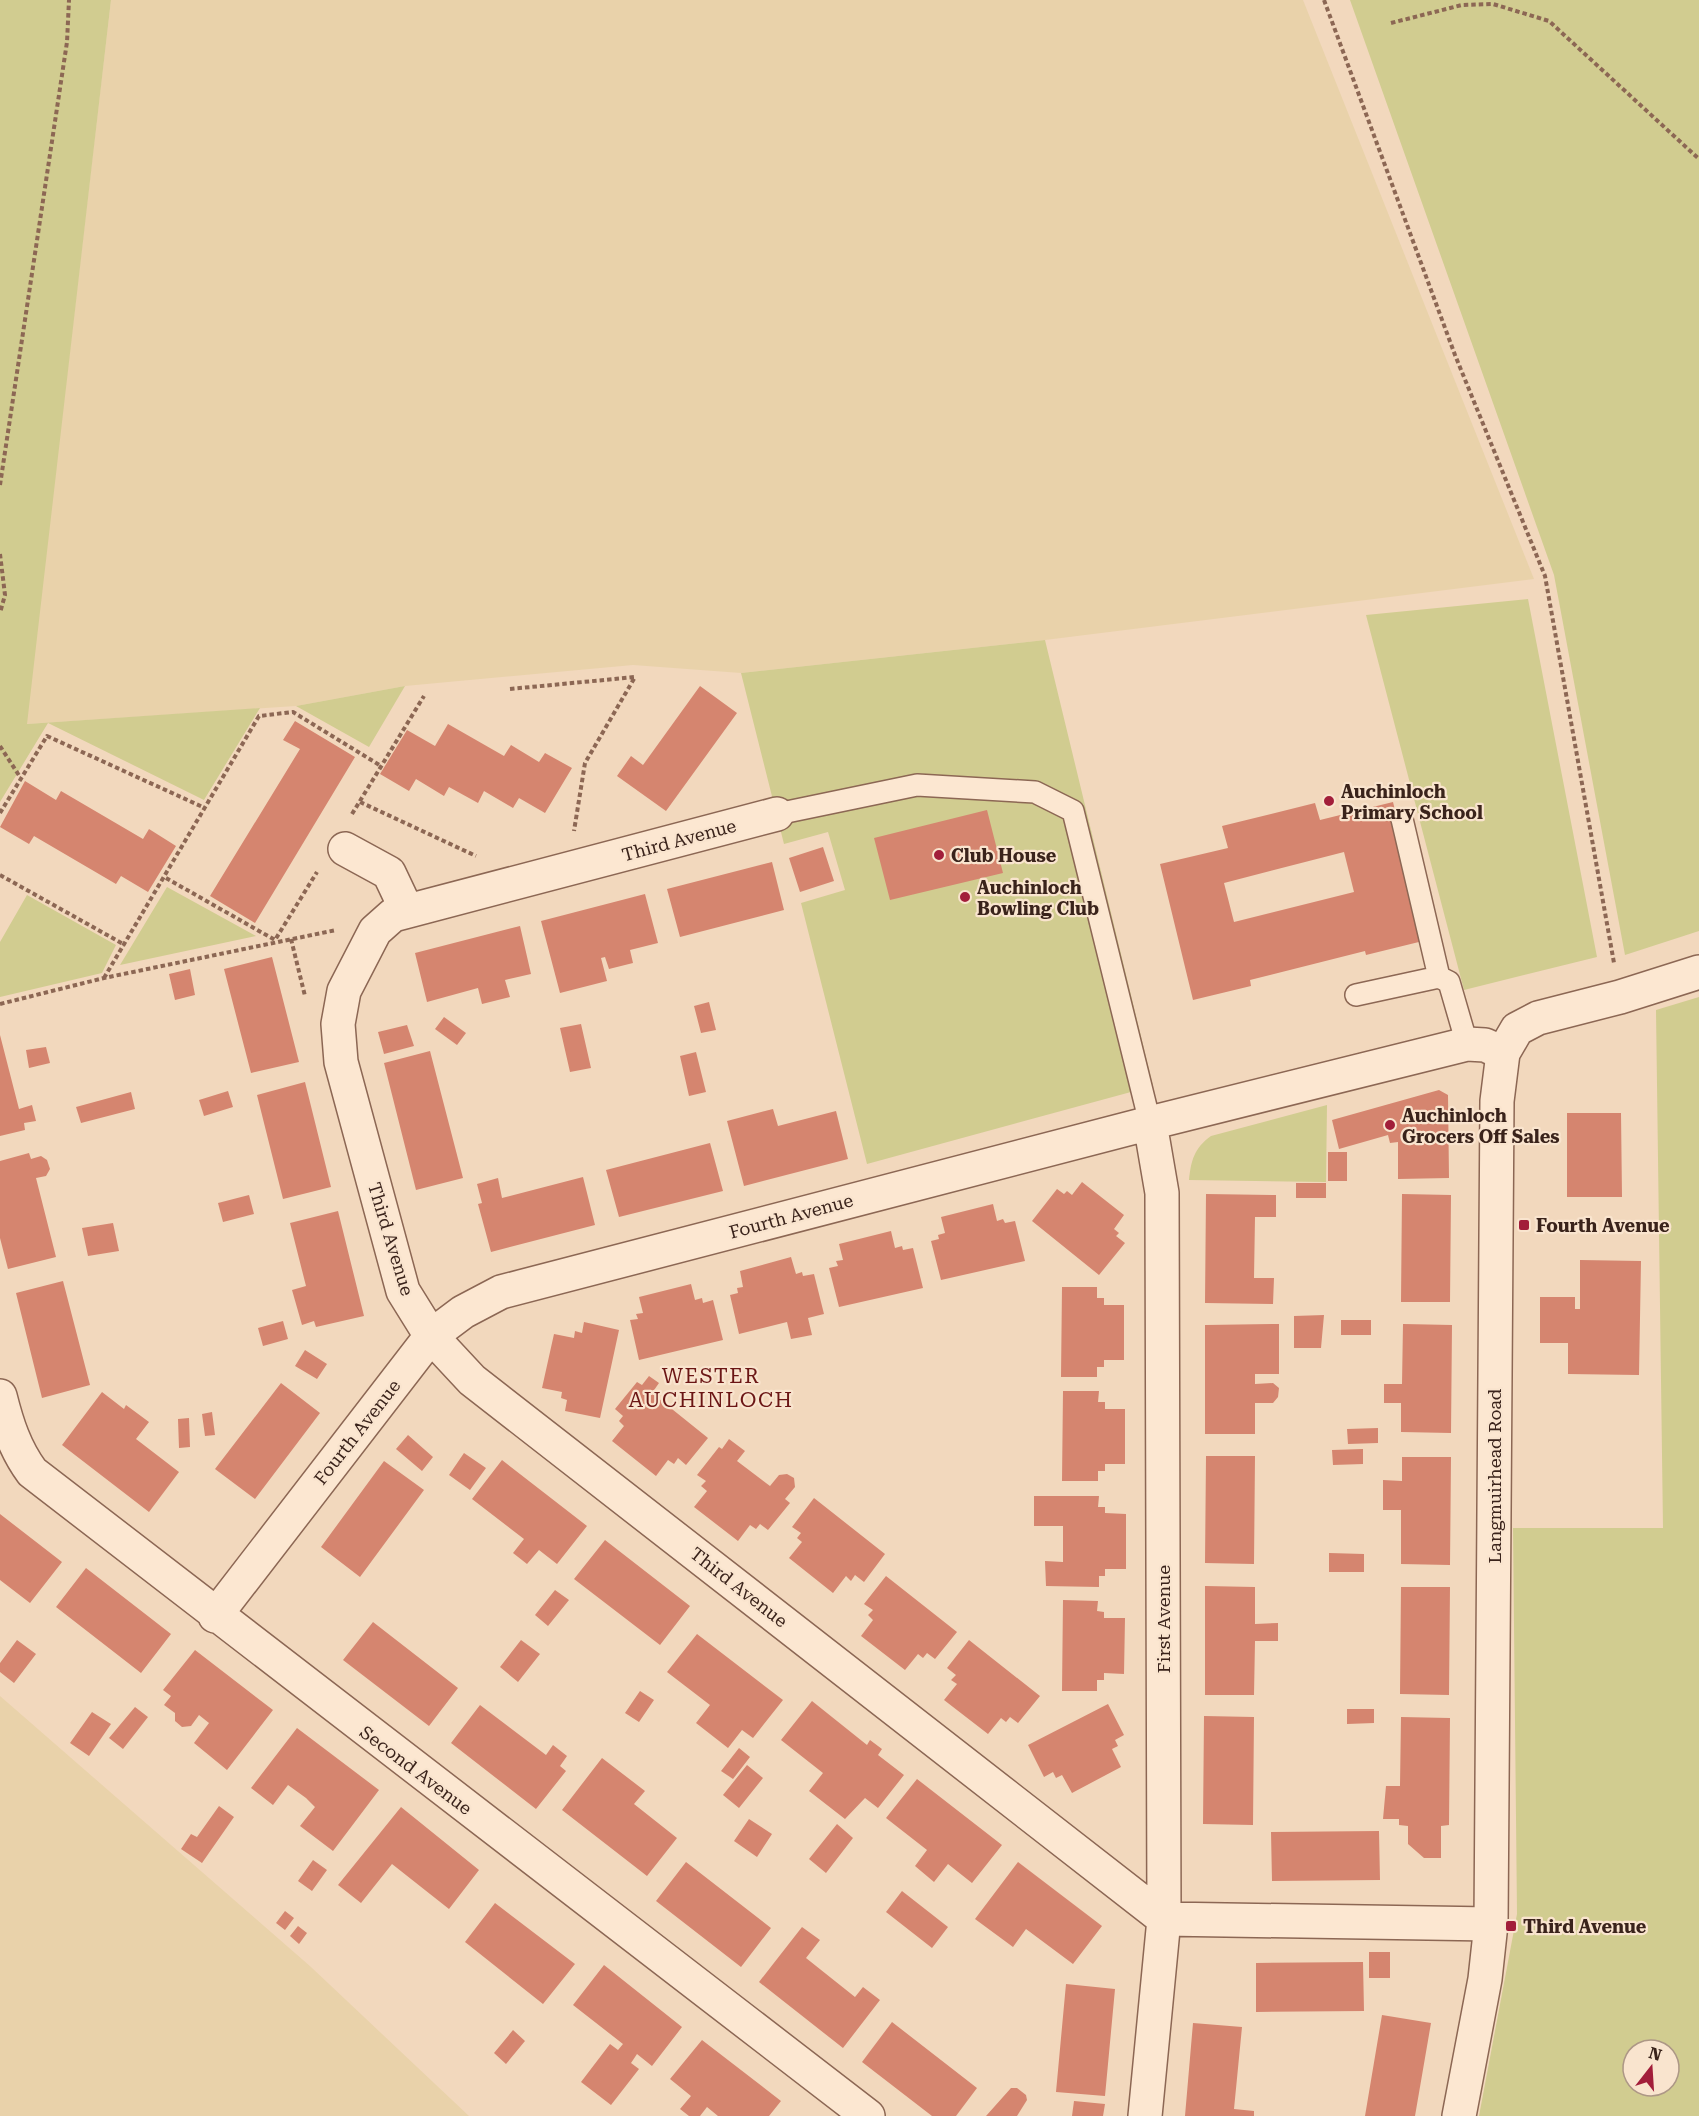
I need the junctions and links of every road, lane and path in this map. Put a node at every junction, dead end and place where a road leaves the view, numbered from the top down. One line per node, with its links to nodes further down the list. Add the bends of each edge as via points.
1 (69, 0): 5 (path, via 67,42)
2 (1324, 0): 28 (path, via 1455,355 1545,576)
3 (1390, 23): 4 (path, via 1462,5 1492,4 1549,21)
4 (1699, 159)
5 (0, 485)
6 (0, 554): 7 (path, via 5,595)
7 (0, 613)
8 (510, 689): 18 (path, via 635,677 585,763)
9 (0, 746): 11 (path)
10 (381, 766): 13 (path, via 293,712 259,716)
11 (20, 777): 13 (path, via 47,736); 14 (path)
12 (360, 802): 20 (path)
13 (205, 808): 23 (path)
14 (0, 813)
15 (777, 814): 18 (street, Third Avenue); 32 (lane, via 917,785 1035,792 1073,811)
16 (1402, 819): 25 (lane)
17 (345, 849): 21 (street, via 389,873)
18 (568, 870): 20 (street, Third Avenue)
19 (0, 875): 23 (path)
20 (529, 880): 21 (street, Third Avenue)
21 (407, 911): 22 (street, Third Avenue, via 393,915)
22 (375, 931): 26 (path, via 346,928); 33 (street, Third Avenue, via 344,991 338,1024 341,1062 403,1291)
23 (125, 945): 26 (path)
24 (1699, 972): 28 (street, Langmuirhead Road)
25 (1438, 977): 27 (lane); 30 (lane, via 1449,982)
26 (104, 978): 29 (path)
27 (1356, 995)
28 (1620, 997): 31 (street, Langmuirhead Road, via 1538,1018 1517,1029)
29 (0, 1004)
30 (1467, 1044): 31 (street, Fourth Avenue, via 1485,1045); 32 (street, Fourth Avenue)
31 (1503, 1053): 37 (street, Langmuirhead Road, via 1497,1101)
32 (1150, 1123): 33 (street, Fourth Avenue, via 501,1292 463,1312); 36 (street, First Avenue, via 1162,1193)
33 (431, 1336): 35 (street, Fourth Avenue); 36 (street, Third Avenue, via 472,1380)
34 (0, 1396): 35 (street, Second Avenue, via 20,1456 32,1472)
35 (215, 1616): 38 (street, Second Avenue)
36 (1164, 1919): 37 (street); 39 (street, First Avenue)
37 (1491, 1924): 40 (street, Langmuirhead Road, via 1485,1979)
38 (868, 2116)
39 (1144, 2116)
40 (1459, 2116)

